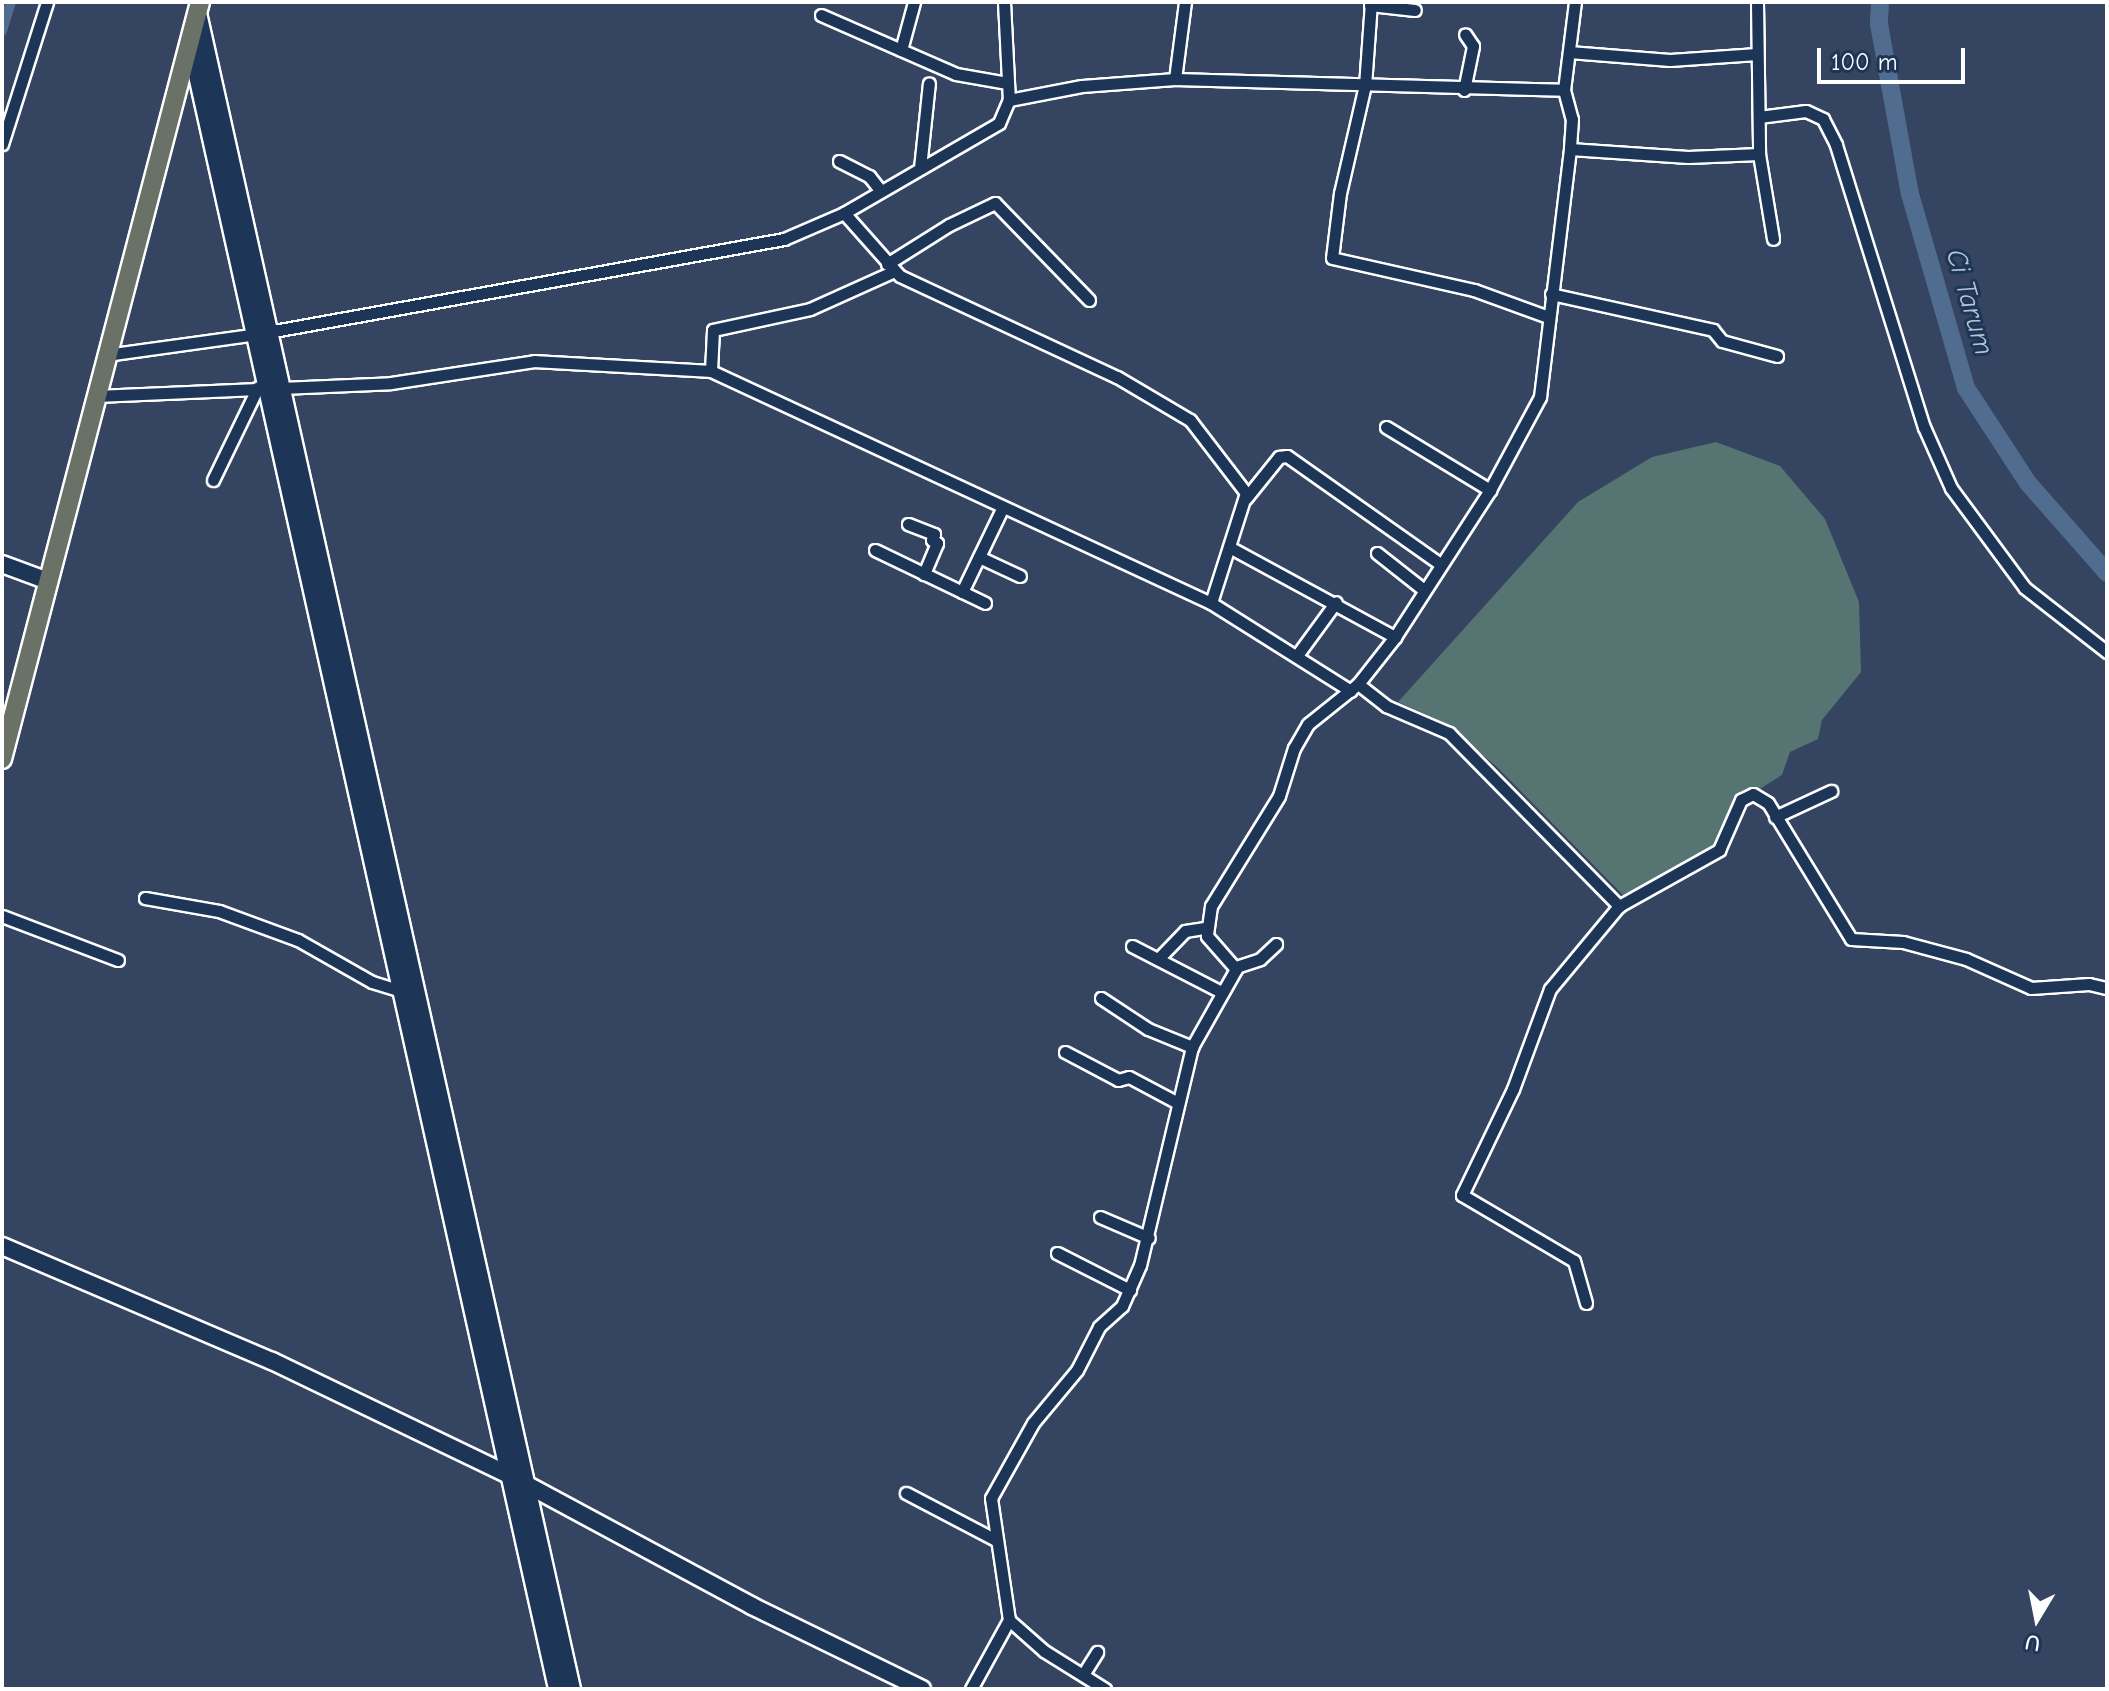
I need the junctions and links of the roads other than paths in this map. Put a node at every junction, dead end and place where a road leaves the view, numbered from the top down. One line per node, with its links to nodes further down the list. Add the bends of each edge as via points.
1 (47, 2): 24 (street)
2 (914, 2): 13 (street)
3 (1004, 2): 18 (street)
4 (1185, 2): 16 (street)
5 (1575, 2): 14 (street)
6 (1757, 2): 15 (street)
7 (1370, 3): 9 (street); 19 (street)
8 (198, 7): 12 (main road); 36 (street)
9 (1415, 10)
10 (821, 15): 13 (street)
11 (1465, 34): 20 (street, via 1473,46)
12 (190, 44): 36 (street); 37 (main road)
13 (901, 50): 18 (street, via 956,74)
14 (1569, 52): 15 (street, via 1670,60); 21 (street)
15 (1757, 54): 23 (street)
16 (1175, 79): 19 (street); 22 (street, via 1082,86)
17 (929, 83): 28 (street)
18 (1007, 83): 22 (street)
19 (1365, 85): 20 (street); 35 (street, via 1340,193 1333,260 1474,290)
20 (1464, 90): 21 (street)
21 (1564, 90): 25 (street, via 1572,119)
22 (1009, 100): 28 (street, via 999,123)
23 (1759, 117): 26 (street); 63 (street, via 1806,111 1823,119 1836,145 1924,427 1948,482 2025,588)
24 (2, 144)
25 (1570, 149): 26 (street, via 1688,157); 33 (street)
26 (1759, 154): 31 (street)
27 (839, 161): 29 (street, via 869,176)
28 (920, 168): 29 (street)
29 (880, 190): 30 (street)
30 (844, 213): 32 (street); 36 (street, via 784,239)
31 (1773, 239)
32 (890, 268): 34 (street, via 949,225 995,203); 39 (street, via 810,309 713,330); 45 (street, via 1176,409 1242,484)
33 (1551, 294): 35 (street); 38 (street, via 1713,330 1722,341)
34 (1089, 300)
35 (1548, 317): 44 (street, via 1540,397)
36 (264, 332): 37 (street); 40 (street)
37 (106, 355): 41 (main road)
38 (1777, 356)
39 (711, 371): 40 (street, via 534,361 391,383); 46 (street, via 909,460)
40 (270, 386): 41 (street); 43 (street); 80 (street); 92 (street)
41 (96, 396): 56 (main road)
42 (1386, 427): 44 (street)
43 (213, 480)
44 (1490, 490): 53 (street)
45 (1246, 498): 48 (street); 53 (street, via 1279,457 1287,456)
46 (1002, 509): 51 (street); 61 (street)
47 (908, 524): 54 (street, via 934,534 937,543)
48 (1231, 548): 59 (street); 61 (street)
49 (875, 550): 54 (street)
50 (1377, 553): 57 (street)
51 (979, 557): 55 (street); 58 (street)
52 (2, 564): 56 (street)
53 (1440, 564): 57 (street)
54 (924, 574): 58 (street)
55 (1020, 576)
56 (48, 581): 66 (main road)
57 (1424, 590): 62 (street)
58 (962, 592): 60 (street)
59 (1336, 602): 62 (street); 64 (street)
60 (985, 603)
61 (1211, 603): 64 (street)
62 (1395, 637): 65 (street)
63 (2107, 652)
64 (1298, 654): 65 (street)
65 (1354, 687): 70 (street, via 1449,733); 72 (street, via 1303,732 1279,796 1216,898)
66 (2, 759)
67 (1831, 791): 68 (street)
68 (1775, 817): 70 (street, via 1762,796 1741,800 1719,850); 78 (street, via 1851,939 1907,943 1972,961 2031,988)
69 (145, 898): 80 (street, via 219,911 298,940 372,982)
70 (1619, 906): 90 (street, via 1550,989 1513,1089 1462,1197 1574,1261)
71 (2, 916): 76 (street)
72 (1205, 928): 75 (street, via 1185,931); 77 (street)
73 (1276, 944): 77 (street, via 1260,959)
74 (1132, 946): 75 (street)
75 (1158, 959): 79 (street)
76 (118, 960)
77 (1236, 967): 79 (street)
78 (2107, 988)
79 (1219, 991): 82 (street)
80 (404, 992): 91 (street)
81 (1101, 998): 82 (street, via 1148,1029)
82 (1192, 1047): 84 (street)
83 (1065, 1052): 84 (street)
84 (1176, 1102): 86 (street)
85 (1100, 1217): 86 (street)
86 (1149, 1238): 89 (street)
87 (2, 1246): 91 (street, via 272,1361)
88 (1057, 1253): 89 (street)
89 (1130, 1290): 94 (street, via 1008,1461 989,1504)
90 (1586, 1303)
91 (509, 1475): 92 (street); 99 (street)
92 (525, 1486): 98 (street); 100 (street)
93 (906, 1493): 94 (street)
94 (996, 1540): 95 (street)
95 (1009, 1620): 97 (street, via 1044,1651); 101 (street)
96 (1097, 1652): 97 (street)
97 (1084, 1673): 102 (street)
98 (915, 1687)
99 (557, 1689)
100 (572, 1689)
101 (971, 1689)
102 (1105, 1689)

